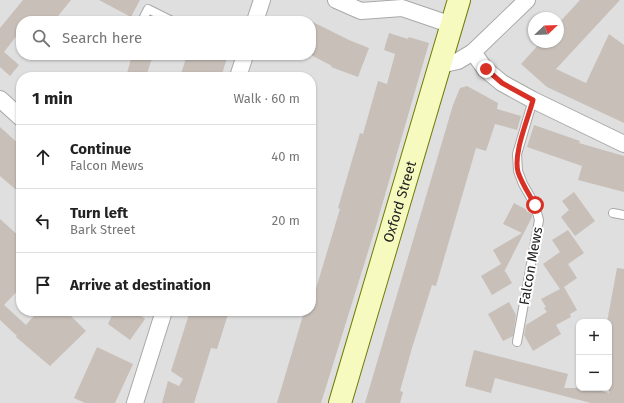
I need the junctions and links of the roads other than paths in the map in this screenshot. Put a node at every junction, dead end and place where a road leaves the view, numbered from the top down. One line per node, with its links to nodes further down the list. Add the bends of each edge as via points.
1 (262, 0): 7 (street)
2 (336, 0): 8 (street, via 368,12 402,8)
3 (459, 0): 8 (street, Oxford Street)
4 (527, 0): 9 (street)
5 (144, 16): 6 (lane, via 148,9)
6 (162, 16)
7 (257, 16)
8 (452, 25): 11 (street, Oxford Street)
9 (473, 52): 11 (street, via 458,61); 14 (street, via 486,69 502,83)
10 (242, 60): 12 (street)
11 (440, 65): 22 (street, Oxford Street)
12 (239, 72)
13 (0, 99): 15 (street)
14 (533, 100): 16 (street); 20 (lane, Falcon Mews, via 517,154 518,171 535,205 539,220)
15 (16, 113)
16 (624, 144)
17 (613, 213): 18 (lane)
18 (624, 215)
19 (162, 316): 21 (street)
20 (517, 342)
21 (135, 403)
22 (340, 403)

